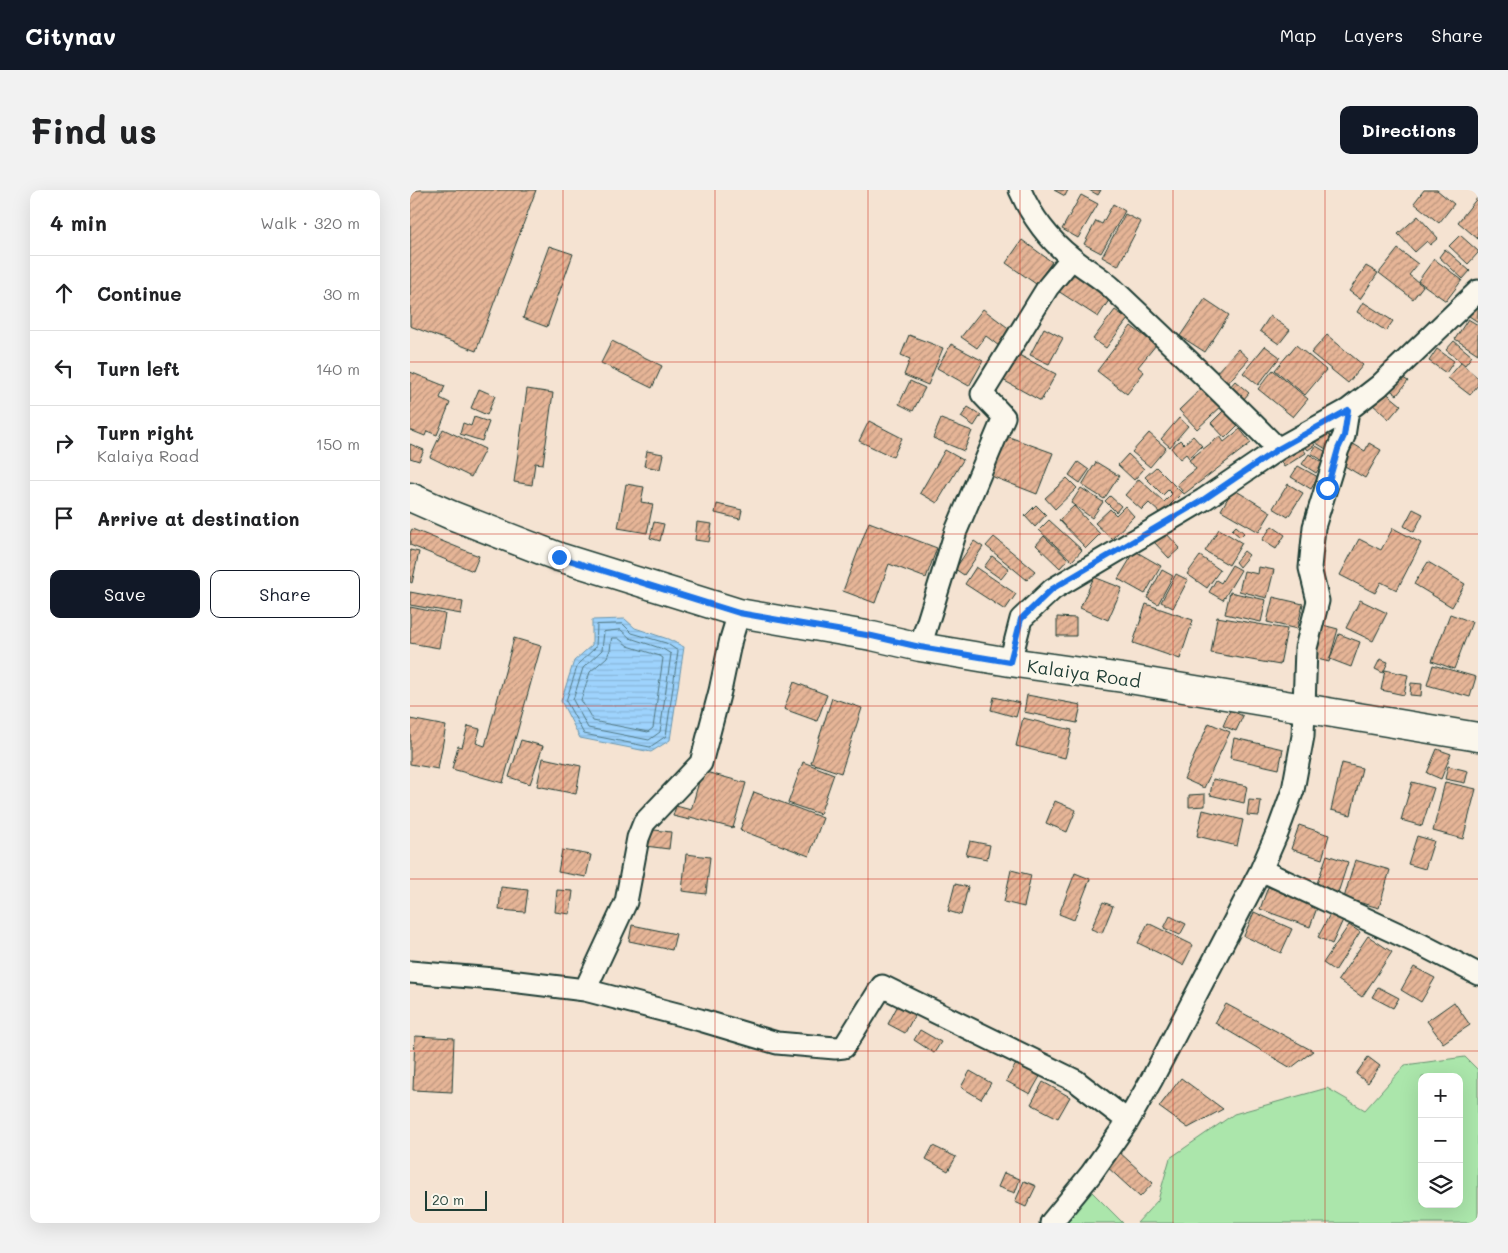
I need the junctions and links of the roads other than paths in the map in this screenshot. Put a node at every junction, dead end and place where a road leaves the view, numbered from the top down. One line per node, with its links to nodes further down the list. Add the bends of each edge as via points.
1 (1020, 190): 2 (street, via 1051,240)
2 (1072, 258): 5 (street, via 1109,286); 8 (street, via 1048,287 982,394 1004,417 956,531)
3 (1478, 291): 4 (street, via 1378,386)
4 (1348, 410): 5 (street); 10 (street, via 1344,436 1314,527 1310,568 1318,601 1306,648)
5 (1278, 449): 9 (street, via 1203,500 1052,589 1021,619)
6 (410, 497): 7 (main road, Kalaiya Road, via 559,557)
7 (739, 613): 8 (main road, Kalaiya Road); 15 (street, via 701,764 644,823 638,838 626,902)
8 (920, 647): 9 (main road, Kalaiya Road)
9 (1010, 662): 10 (main road, Kalaiya Road)
10 (1304, 707): 11 (main road, Kalaiya Road); 12 (street, via 1303,736 1293,790)
11 (1478, 737)
12 (1261, 870): 14 (street); 16 (street)
13 (410, 972): 15 (street)
14 (1478, 974)
15 (585, 990): 16 (street, via 777,1043 836,1048 844,1047 882,986 1076,1081)
16 (1128, 1121): 17 (street)
17 (1051, 1223)

